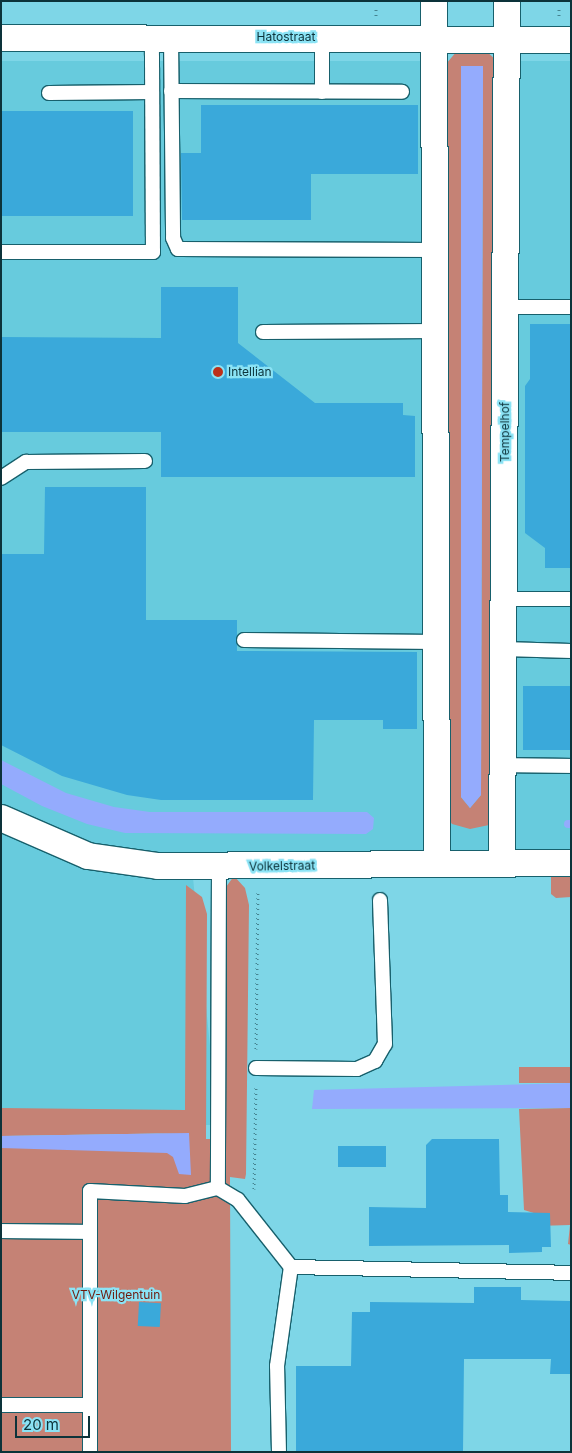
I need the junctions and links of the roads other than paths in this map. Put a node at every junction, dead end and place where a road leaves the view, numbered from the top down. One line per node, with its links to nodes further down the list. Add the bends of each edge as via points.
1 (434, 1): 5 (street)
2 (507, 1): 7 (street, Tempelhof)
3 (161, 37): 4 (street, Hatostraat); 6 (street, Hatostraat); 9 (lane); 10 (lane)
4 (322, 37): 5 (street, Hatostraat); 11 (lane)
5 (434, 37): 7 (street, Hatostraat); 14 (street)
6 (1, 38)
7 (507, 38): 8 (street, Hatostraat); 16 (street, Tempelhof)
8 (571, 40)
9 (171, 91): 11 (lane); 14 (lane, via 173,238 178,248)
10 (152, 92): 13 (lane); 15 (lane, via 153,252)
11 (322, 92): 12 (lane)
12 (402, 92)
13 (49, 93)
14 (435, 250): 18 (street)
15 (1, 252)
16 (505, 307): 17 (lane); 22 (street, Tempelhof)
17 (571, 307)
18 (436, 331): 19 (lane); 25 (street)
19 (263, 332)
20 (145, 461): 21 (lane, via 26,462)
21 (1, 478)
22 (503, 599): 23 (lane); 26 (street, Tempelhof)
23 (571, 599)
24 (244, 640): 25 (lane)
25 (437, 642): 31 (street)
26 (503, 649): 27 (lane); 28 (street, Tempelhof)
27 (571, 651)
28 (502, 765): 29 (lane); 33 (street, Tempelhof)
29 (571, 766)
30 (1, 818): 34 (street, Volkelstraat, via 88,856 158,866)
31 (436, 863): 33 (street, Volkelstraat); 34 (street, Volkelstraat)
32 (571, 863): 33 (street, Volkelstraat)
33 (502, 864)
34 (218, 868): 37 (lane)
35 (380, 900): 36 (lane, via 385,1044 375,1061 357,1069)
36 (256, 1068)
37 (218, 1188): 39 (lane, via 185,1196 90,1191); 40 (lane, via 238,1200)
38 (1, 1232): 39 (lane)
39 (90, 1232): 43 (lane)
40 (291, 1267): 41 (lane); 45 (lane, via 277,1366)
41 (571, 1273)
42 (1, 1405): 43 (lane)
43 (90, 1405): 44 (lane)
44 (90, 1452)
45 (278, 1452)

